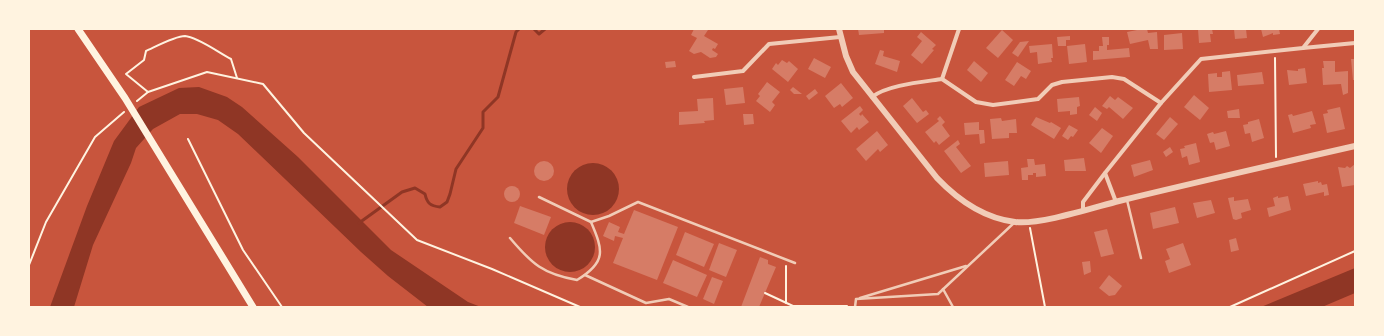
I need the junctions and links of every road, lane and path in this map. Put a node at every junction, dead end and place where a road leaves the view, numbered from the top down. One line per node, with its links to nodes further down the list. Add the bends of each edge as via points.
1 (78, 29): 41 (main road, via 125,98)
2 (839, 29): 5 (street)
3 (959, 29): 11 (street)
4 (1318, 29): 7 (street)
5 (840, 36): 9 (street, via 769,44 743,71); 13 (street, via 853,72)
6 (1355, 42): 7 (street)
7 (1303, 48): 8 (street)
8 (1275, 51): 15 (street, via 1201,59); 19 (path)
9 (694, 76)
10 (237, 78): 12 (path, via 207,72); 12 (path, via 231,59 184,36 146,51 144,60 126,74); 43 (path, via 263,84 304,133 417,240 492,268)
11 (942, 79): 13 (street, via 878,92); 15 (street, via 976,102 993,105 1038,99 1052,85 1062,82 1112,77 1124,79)
12 (148, 92): 14 (path)
13 (872, 97): 27 (street, via 950,192 982,213)
14 (136, 102)
15 (1160, 103): 20 (street)
16 (124, 112): 33 (path, via 95,137 46,222)
17 (188, 139): 42 (path, via 243,250)
18 (1355, 146): 19 (street)
19 (1276, 164): 22 (street)
20 (1106, 173): 23 (street); 24 (street, via 1083,202)
21 (539, 196): 26 (lane)
22 (1127, 199): 23 (street); 30 (lane)
23 (1116, 202): 24 (street)
24 (1083, 210): 25 (street)
25 (1029, 221): 27 (street); 47 (path)
26 (591, 222): 32 (lane, via 638,202); 35 (lane, via 601,245 599,258 592,271)
27 (1015, 222): 34 (lane)
28 (510, 238): 35 (lane, via 530,261 558,277 577,280)
29 (1355, 252): 48 (path)
30 (1141, 258)
31 (786, 263): 39 (path)
32 (795, 263)
33 (29, 265)
34 (968, 265): 36 (lane); 38 (lane)
35 (585, 275): 44 (lane, via 646,302 669,299)
36 (943, 289): 38 (lane, via 938,294); 46 (lane)
37 (765, 293): 39 (path)
38 (856, 299): 45 (lane)
39 (786, 303): 40 (path, via 793,306)
40 (847, 306)
41 (253, 307)
42 (282, 307)
43 (580, 307)
44 (688, 307)
45 (855, 307)
46 (953, 307)
47 (1045, 307)
48 (1230, 307)

